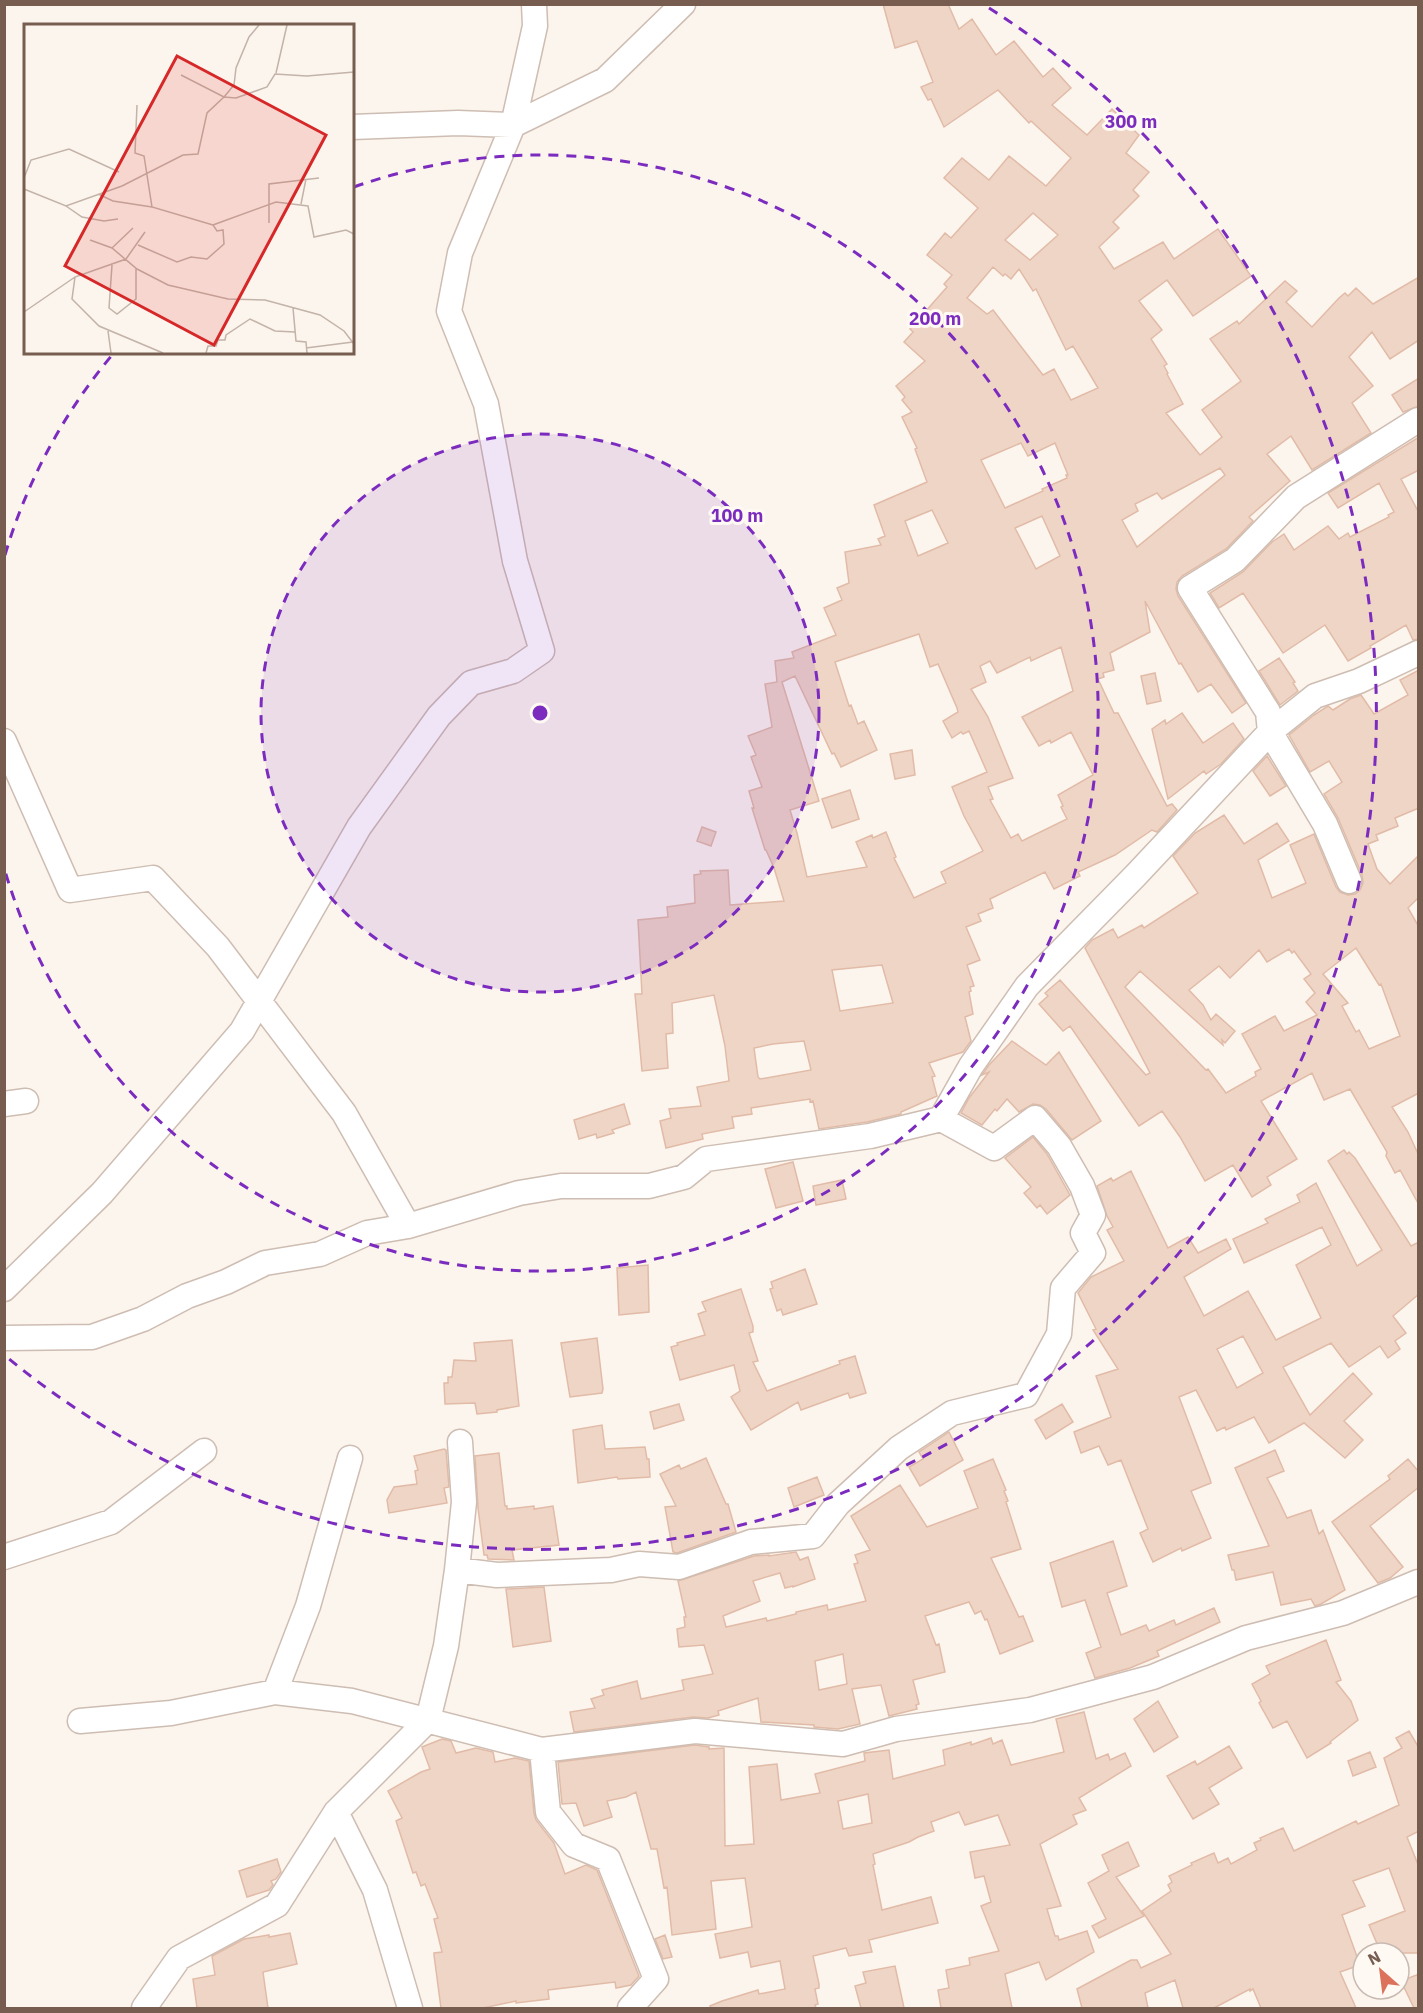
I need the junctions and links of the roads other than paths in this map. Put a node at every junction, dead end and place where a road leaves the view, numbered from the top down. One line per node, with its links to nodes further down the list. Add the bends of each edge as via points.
1 (534, 4): 3 (street, via 535,26)
2 (683, 4): 3 (street, via 605,80)
3 (513, 125): 4 (street); 10 (street, via 460,253 448,311 486,404 515,561 542,651 513,671 471,683 439,716 359,827)
4 (354, 127)
5 (1419, 420): 7 (street, via 1296,497 1235,560 1190,588 1268,712)
6 (1419, 653): 7 (street, via 1315,696)
7 (1270, 732): 9 (street, via 1325,824); 11 (street, via 1027,986 971,1066)
8 (4, 741): 10 (street, via 70,890 153,878 218,947)
9 (1349, 881)
10 (259, 1002): 12 (street, via 344,1113); 13 (street, via 242,1031 102,1193)
11 (941, 1119): 12 (street, via 870,1136 706,1159 684,1177 649,1186 561,1186 519,1193); 19 (street, via 994,1148 1035,1118 1059,1146 1093,1215 1083,1233 1093,1253 1063,1288 1059,1334 1026,1395 952,1413 899,1448 838,1504 813,1536 751,1542 679,1567 639,1564 611,1570 497,1575)
12 (408, 1226): 14 (street, via 367,1233 320,1254 265,1263 143,1319 92,1337)
13 (4, 1289)
14 (4, 1338)
15 (460, 1442): 19 (street, via 464,1502)
16 (204, 1451): 18 (street, via 111,1522)
17 (350, 1458): 21 (street, via 308,1606)
18 (4, 1557)
19 (458, 1570): 22 (street, via 446,1646)
20 (1419, 1582): 24 (street, via 1343,1613 1246,1638 1153,1677 1030,1710 896,1730 843,1744 695,1731)
21 (275, 1692): 22 (street, via 352,1701); 23 (street, via 171,1713)
22 (428, 1720): 24 (street); 25 (street)
23 (80, 1721)
24 (542, 1750): 28 (street, via 548,1812 574,1845 608,1859 657,1979)
25 (336, 1812): 26 (street, via 277,1905 179,1958); 27 (street, via 375,1890)
26 (144, 2008)
27 (410, 2008)
28 (630, 2008)

